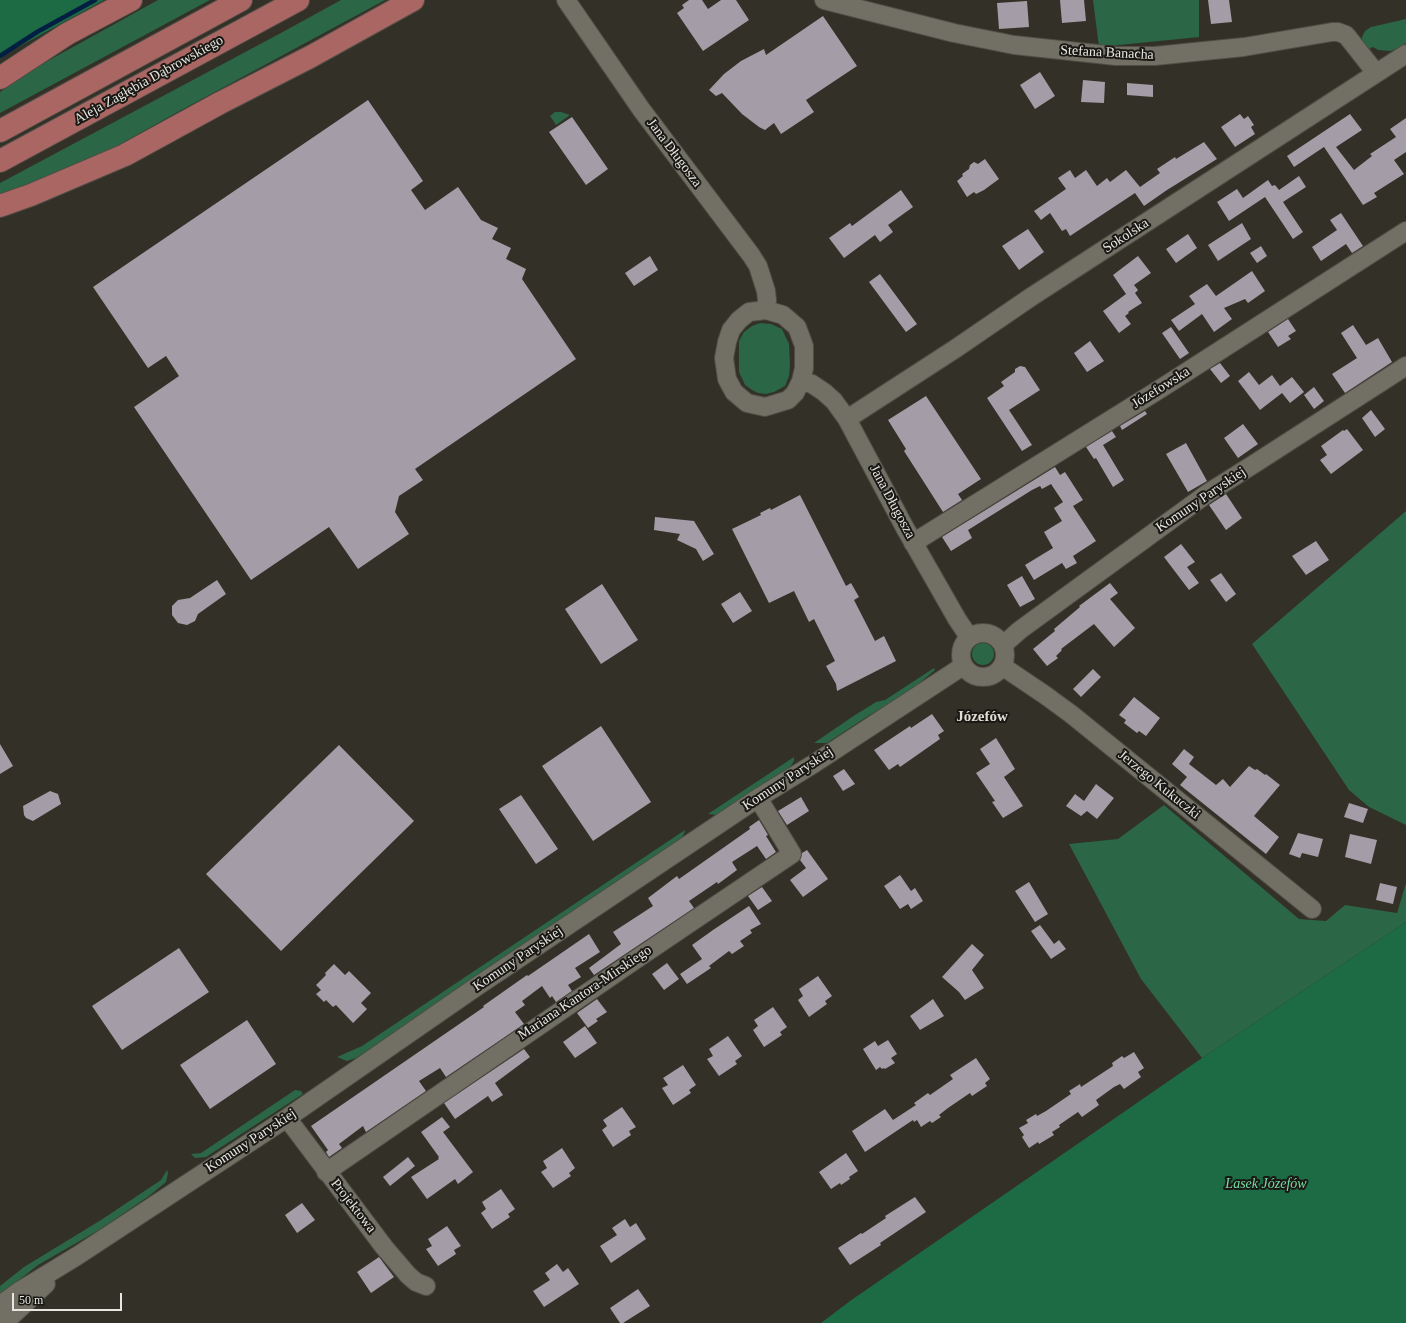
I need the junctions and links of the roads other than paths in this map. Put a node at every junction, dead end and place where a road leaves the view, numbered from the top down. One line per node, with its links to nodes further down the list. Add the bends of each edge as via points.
1 (131, 0): 9 (main road, via 67,34)
2 (241, 0): 10 (main road, Aleja Zagłębia Dąbrowskiego)
3 (298, 0): 11 (main road, Aleja Zagłębia Dąbrowskiego)
4 (413, 0): 12 (main road, via 125,155)
5 (566, 0): 14 (street, Jana Długosza, via 641,109 752,255 766,291)
6 (824, 0): 8 (street, Stefana Banacha, via 954,33 1014,45 1116,56 1155,56 1244,47 1338,32 1346,35)
7 (1406, 54): 8 (street, Sokolska)
8 (1376, 73): 17 (street, Sokolska)
9 (0, 78)
10 (0, 131)
11 (0, 161)
12 (0, 206)
13 (1406, 231): 18 (street, Józefowska)
14 (766, 310): 16 (street, via 783,315 797,327 804,346); 16 (street, via 749,312 731,330 724,358 730,386 746,403 765,407 788,400 796,393)
15 (1406, 366): 20 (street, Komuny Paryskiej, via 1208,493)
16 (801, 381): 17 (street, Jana Długosza, via 812,384 824,392)
17 (847, 419): 18 (street, Jana Długosza)
18 (913, 543): 19 (street, Jana Długosza)
19 (969, 637): 20 (street, via 975,633 988,633 995,636); 21 (street, via 961,647)
20 (1003, 645): 22 (street, via 1005,656)
21 (963, 666): 22 (street, via 973,675 980,677 993,675); 23 (street, Komuny Paryskiej)
22 (1002, 666): 24 (street, Jerzego Kukuczki, via 1071,714)
23 (758, 798): 25 (street, Komuny Paryskiej, via 482,983); 26 (street, Mariana Kantora-Mirskiego, via 792,854)
24 (1312, 909)
25 (287, 1118): 26 (street, Projektowa); 27 (street, Komuny Paryskiej)
26 (326, 1172): 28 (street, Projektowa, via 408,1275)
27 (77, 1256): 29 (street, Komuny Paryskiej); 30 (street, Komuny Paryskiej)
28 (426, 1286)
29 (0, 1305)
30 (4, 1323)

